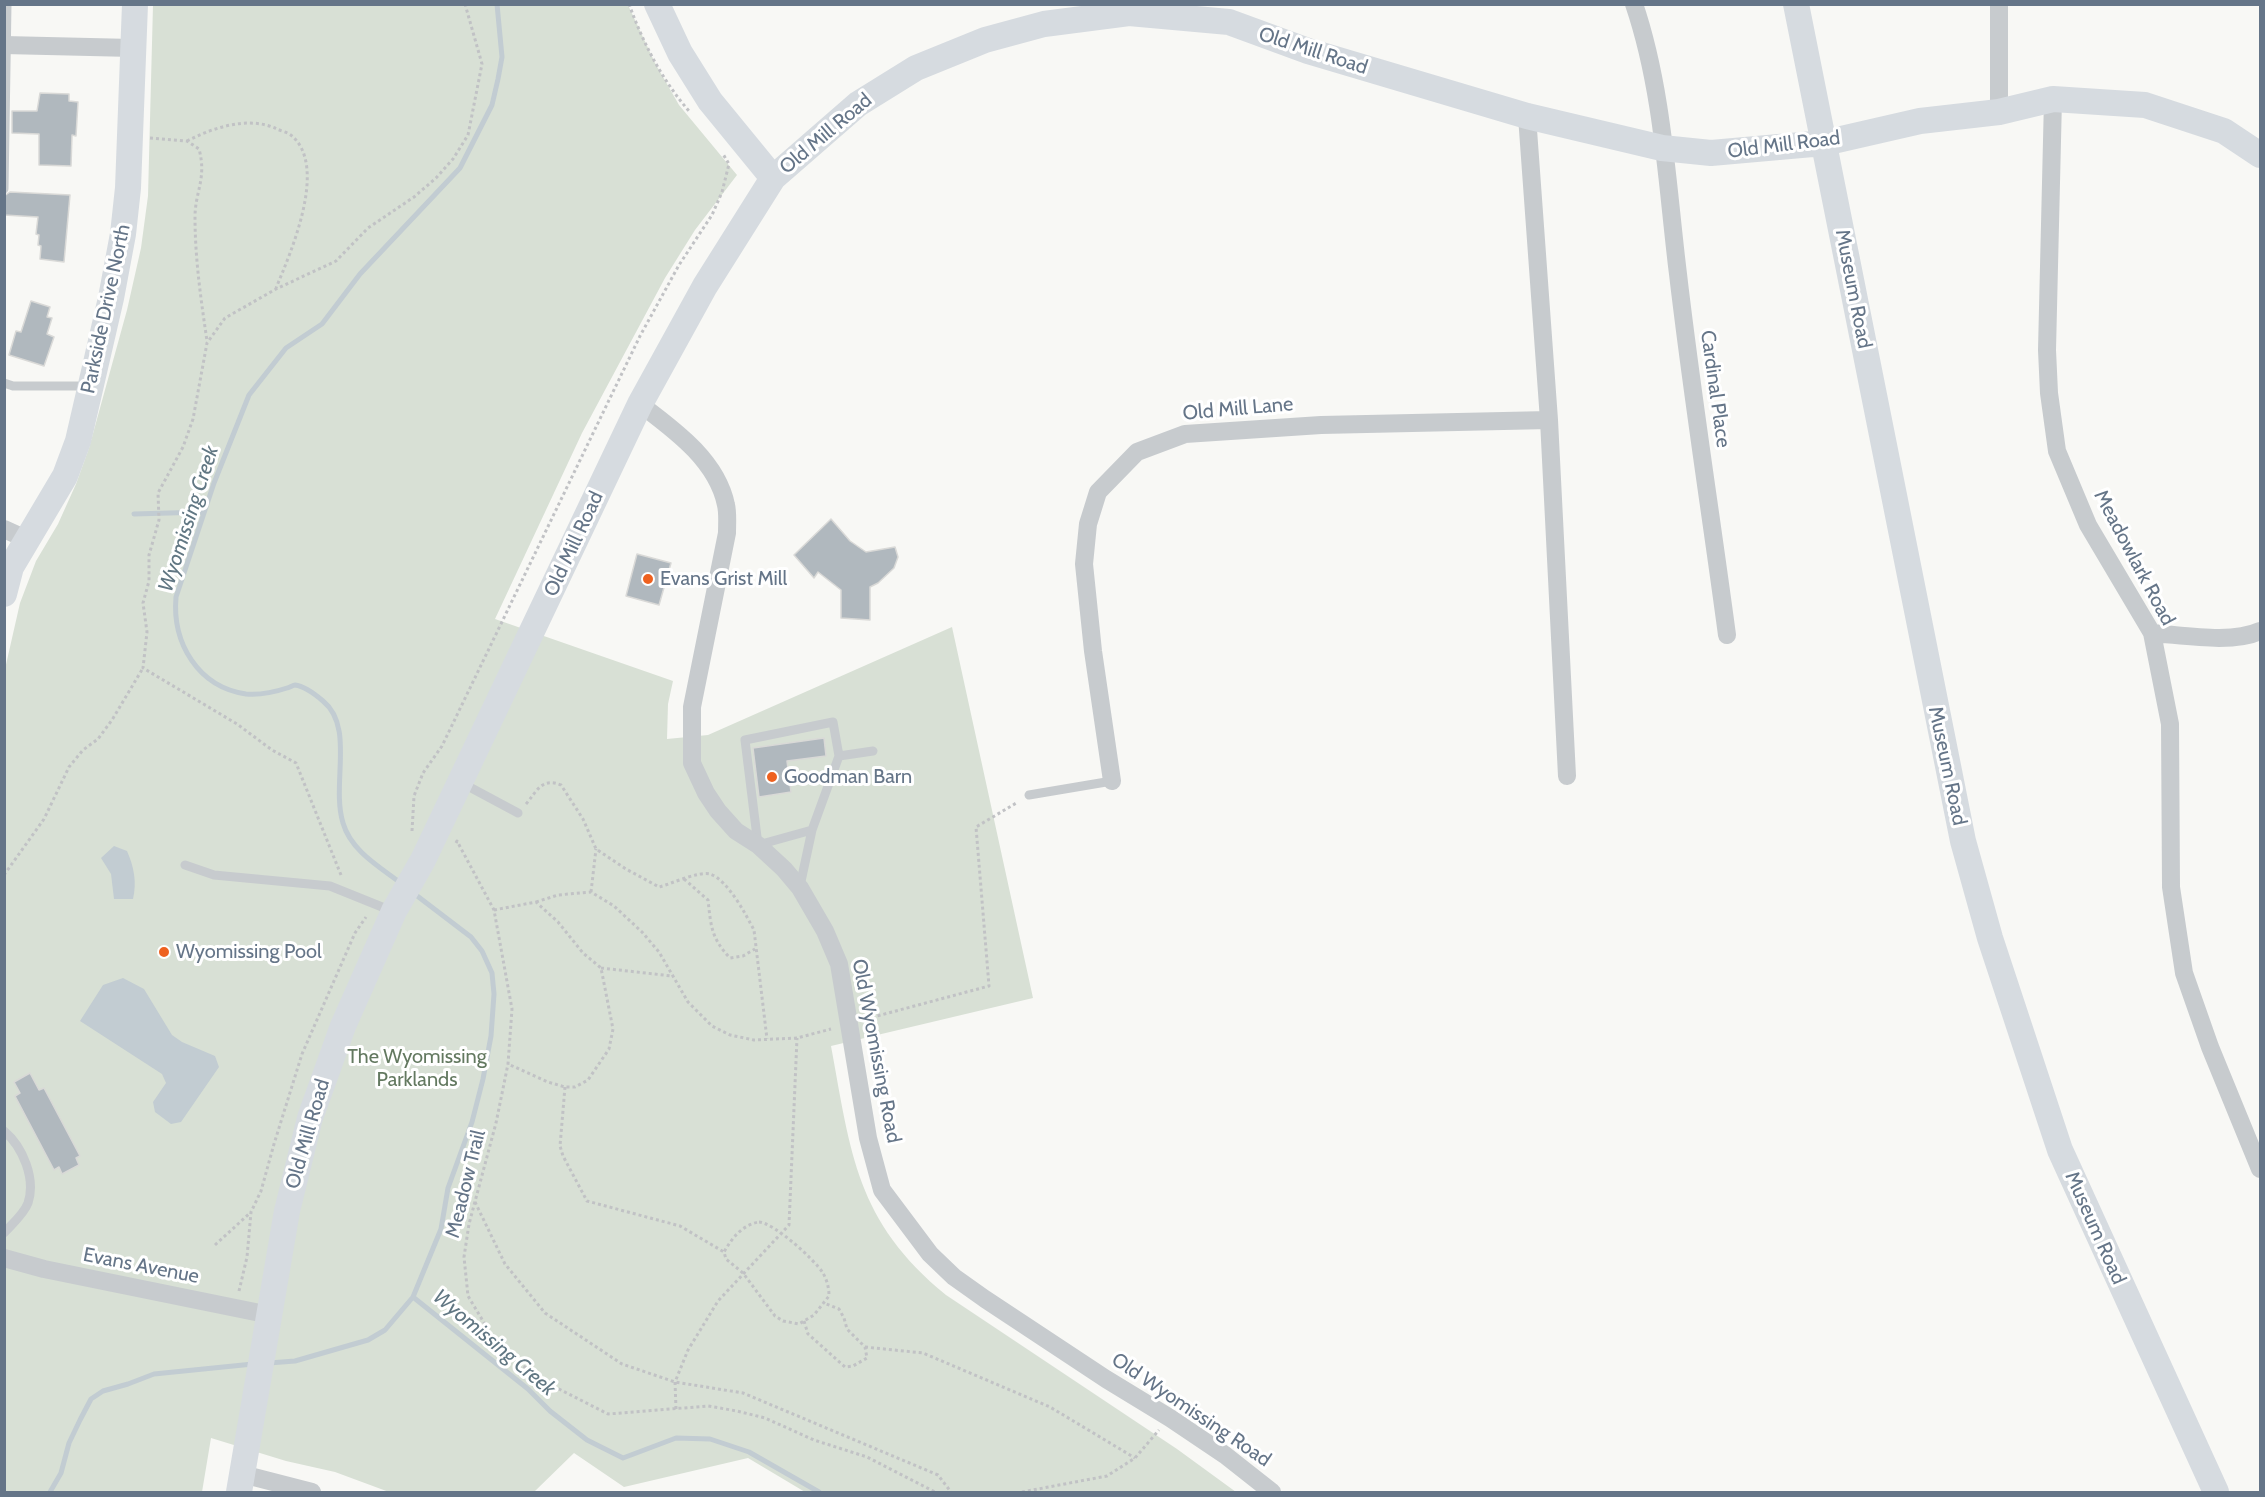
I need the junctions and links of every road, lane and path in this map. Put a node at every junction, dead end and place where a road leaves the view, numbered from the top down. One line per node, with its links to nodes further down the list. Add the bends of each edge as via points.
1 (7, 4): 10 (lane)
2 (135, 4): 11 (street, Parkside Drive North)
3 (465, 4): 24 (path, via 482,64 468,135 453,159 414,197 368,228 336,261)
4 (629, 4): 13 (path, via 653,58)
5 (657, 4): 22 (street, via 680,53 710,100)
6 (1634, 4): 19 (street, Cardinal Place, via 1656,96)
7 (1796, 4): 18 (street, Museum Road)
8 (1999, 4): 14 (street)
9 (1227, 14): 15 (street, Old Mill Road, via 1308,51); 22 (street, Old Mill Road, via 1129,13 1044,24 985,40 916,68 858,104)
10 (6, 45): 11 (street); 23 (lane)
11 (133, 48): 27 (street, Parkside Drive North, via 123,234)
12 (2053, 99): 14 (street, Old Mill Road); 21 (street, Old Mill Road, via 2145,105 2224,131); 33 (street, Meadowlark Road, via 2047,350 2057,451 2088,525)
13 (688, 111)
14 (1999, 112): 18 (street, Old Mill Road, via 1920,121)
15 (1527, 116): 19 (street, Old Mill Road); 29 (street)
16 (173, 139): 17 (path)
17 (187, 141): 24 (path, via 237,124 267,125 291,135 303,152 307,176 303,212); 25 (path, via 199,149 203,163 195,213 197,272)
18 (1824, 143): 19 (street, Old Mill Road, via 1711,153); 89 (street, Museum Road, via 1950,781 1990,938 2060,1150)
19 (1662, 148): 34 (street, Cardinal Place)
20 (720, 150): 45 (path, via 729,164 712,215 691,244 640,336 442,746 423,773 414,796)
21 (2260, 154)
22 (773, 178): 28 (street, Old Mill Road, via 705,286)
23 (4, 189)
24 (276, 289): 25 (path, via 225,318)
25 (207, 343): 35 (path, via 193,418 183,447 158,493 159,520 149,555 149,581 143,603 147,632)
26 (4, 383): 27 (lane)
27 (90, 386): 30 (street, Parkside Drive North, via 78,441 51,504)
28 (639, 404): 40 (street, Old Mill Road); 44 (street, Old Wyomissing Road, via 677,432 699,455 714,475 726,504 727,533 692,707 692,763 718,812 736,831)
29 (1549, 420): 38 (street); 39 (street, Old Mill Lane, via 1321,425 1185,434 1137,452 1098,492 1088,524 1084,564)
30 (15, 534): 31 (street, Parkside Drive North)
31 (4, 594)
32 (2260, 631): 33 (street, via 2228,637)
33 (2152, 633): 66 (street, Meadowlark Road, via 2170,724 2172,887 2184,973)
34 (1726, 635)
35 (142, 668): 49 (path, via 98,740 69,767 44,819); 52 (path, via 296,763)
36 (873, 751): 37 (lane)
37 (839, 756): 43 (lane); 44 (lane, via 833,722 745,740)
38 (1567, 776)
39 (1112, 781): 41 (lane)
40 (460, 782): 42 (lane); 45 (street, Old Mill Road)
41 (1029, 795): 60 (path, via 976,827 989,986)
42 (518, 813): 47 (path, via 544,783 561,785)
43 (812, 830): 44 (lane); 51 (lane)
44 (758, 845): 51 (street, Old Wyomissing Road)
45 (416, 849): 55 (street, Old Mill Road)
46 (453, 849): 56 (path, Meadow Trail, via 457,841)
47 (596, 849): 50 (path, via 659,888); 53 (path)
48 (185, 865): 52 (lane, via 214,875)
49 (4, 875)
50 (684, 879): 57 (path, via 710,874 725,886 754,930); 57 (path, via 708,900 711,932 730,958)
51 (800, 888): 60 (street, Old Wyomissing Road, via 839,964)
52 (347, 891): 55 (lane)
53 (591, 892): 54 (path); 59 (path, via 614,906 642,932)
54 (536, 902): 56 (path); 58 (path)
55 (396, 908): 76 (street, Old Mill Road, via 343,1026 310,1118 287,1211)
56 (494, 910): 63 (path, Meadow Trail, via 512,1009)
57 (755, 949): 62 (path)
58 (601, 968): 59 (path); 64 (path, via 613,1029 609,1049 588,1080)
59 (672, 976): 62 (path, via 688,1002 712,1026 730,1035)
60 (850, 1024): 61 (path); 81 (street, Old Wyomissing Road, via 868,1138 882,1190 930,1254 985,1299)
61 (797, 1038): 62 (path); 70 (path, via 789,1225)
62 (767, 1039)
63 (508, 1064): 64 (path); 67 (path, Meadow Trail)
64 (565, 1087): 72 (path, via 560,1146 587,1201 680,1226)
65 (4, 1131): 69 (lane, via 23,1156 31,1182 27,1206)
66 (2260, 1169)
67 (474, 1200): 79 (path, via 505,1264 545,1313 622,1364); 80 (path, Meadow Trail, via 464,1257 468,1296 492,1335 517,1362 608,1414)
68 (251, 1212): 71 (path)
69 (4, 1233)
70 (781, 1234): 72 (path, via 765,1222 752,1223 736,1235); 74 (path); 75 (path, via 822,1271 829,1289)
71 (215, 1245)
72 (724, 1252): 74 (path, via 730,1264)
73 (8, 1256): 76 (street, Evans Avenue, via 44,1269)
74 (743, 1273): 77 (path, via 775,1316 789,1323); 79 (path, via 718,1301 688,1350)
75 (824, 1303): 77 (path); 78 (path, via 838,1309 847,1329)
76 (270, 1315): 83 (street, Old Mill Road)
77 (804, 1321): 78 (path, via 808,1334 845,1368 867,1358)
78 (865, 1347): 82 (path, via 923,1353 1050,1407)
79 (675, 1382): 80 (path); 86 (path, via 743,1393 938,1475)
80 (676, 1409): 85 (path, Meadow Trail, via 708,1406 765,1418 814,1440 867,1457)
81 (1170, 1418): 82 (path); 88 (street, Old Wyomissing Road)
82 (1135, 1458): 87 (path, via 1107,1476)
83 (240, 1483): 84 (street)
84 (312, 1492)
85 (935, 1492)
86 (951, 1492)
87 (1022, 1492)
88 (1272, 1492)
89 (2216, 1492)

